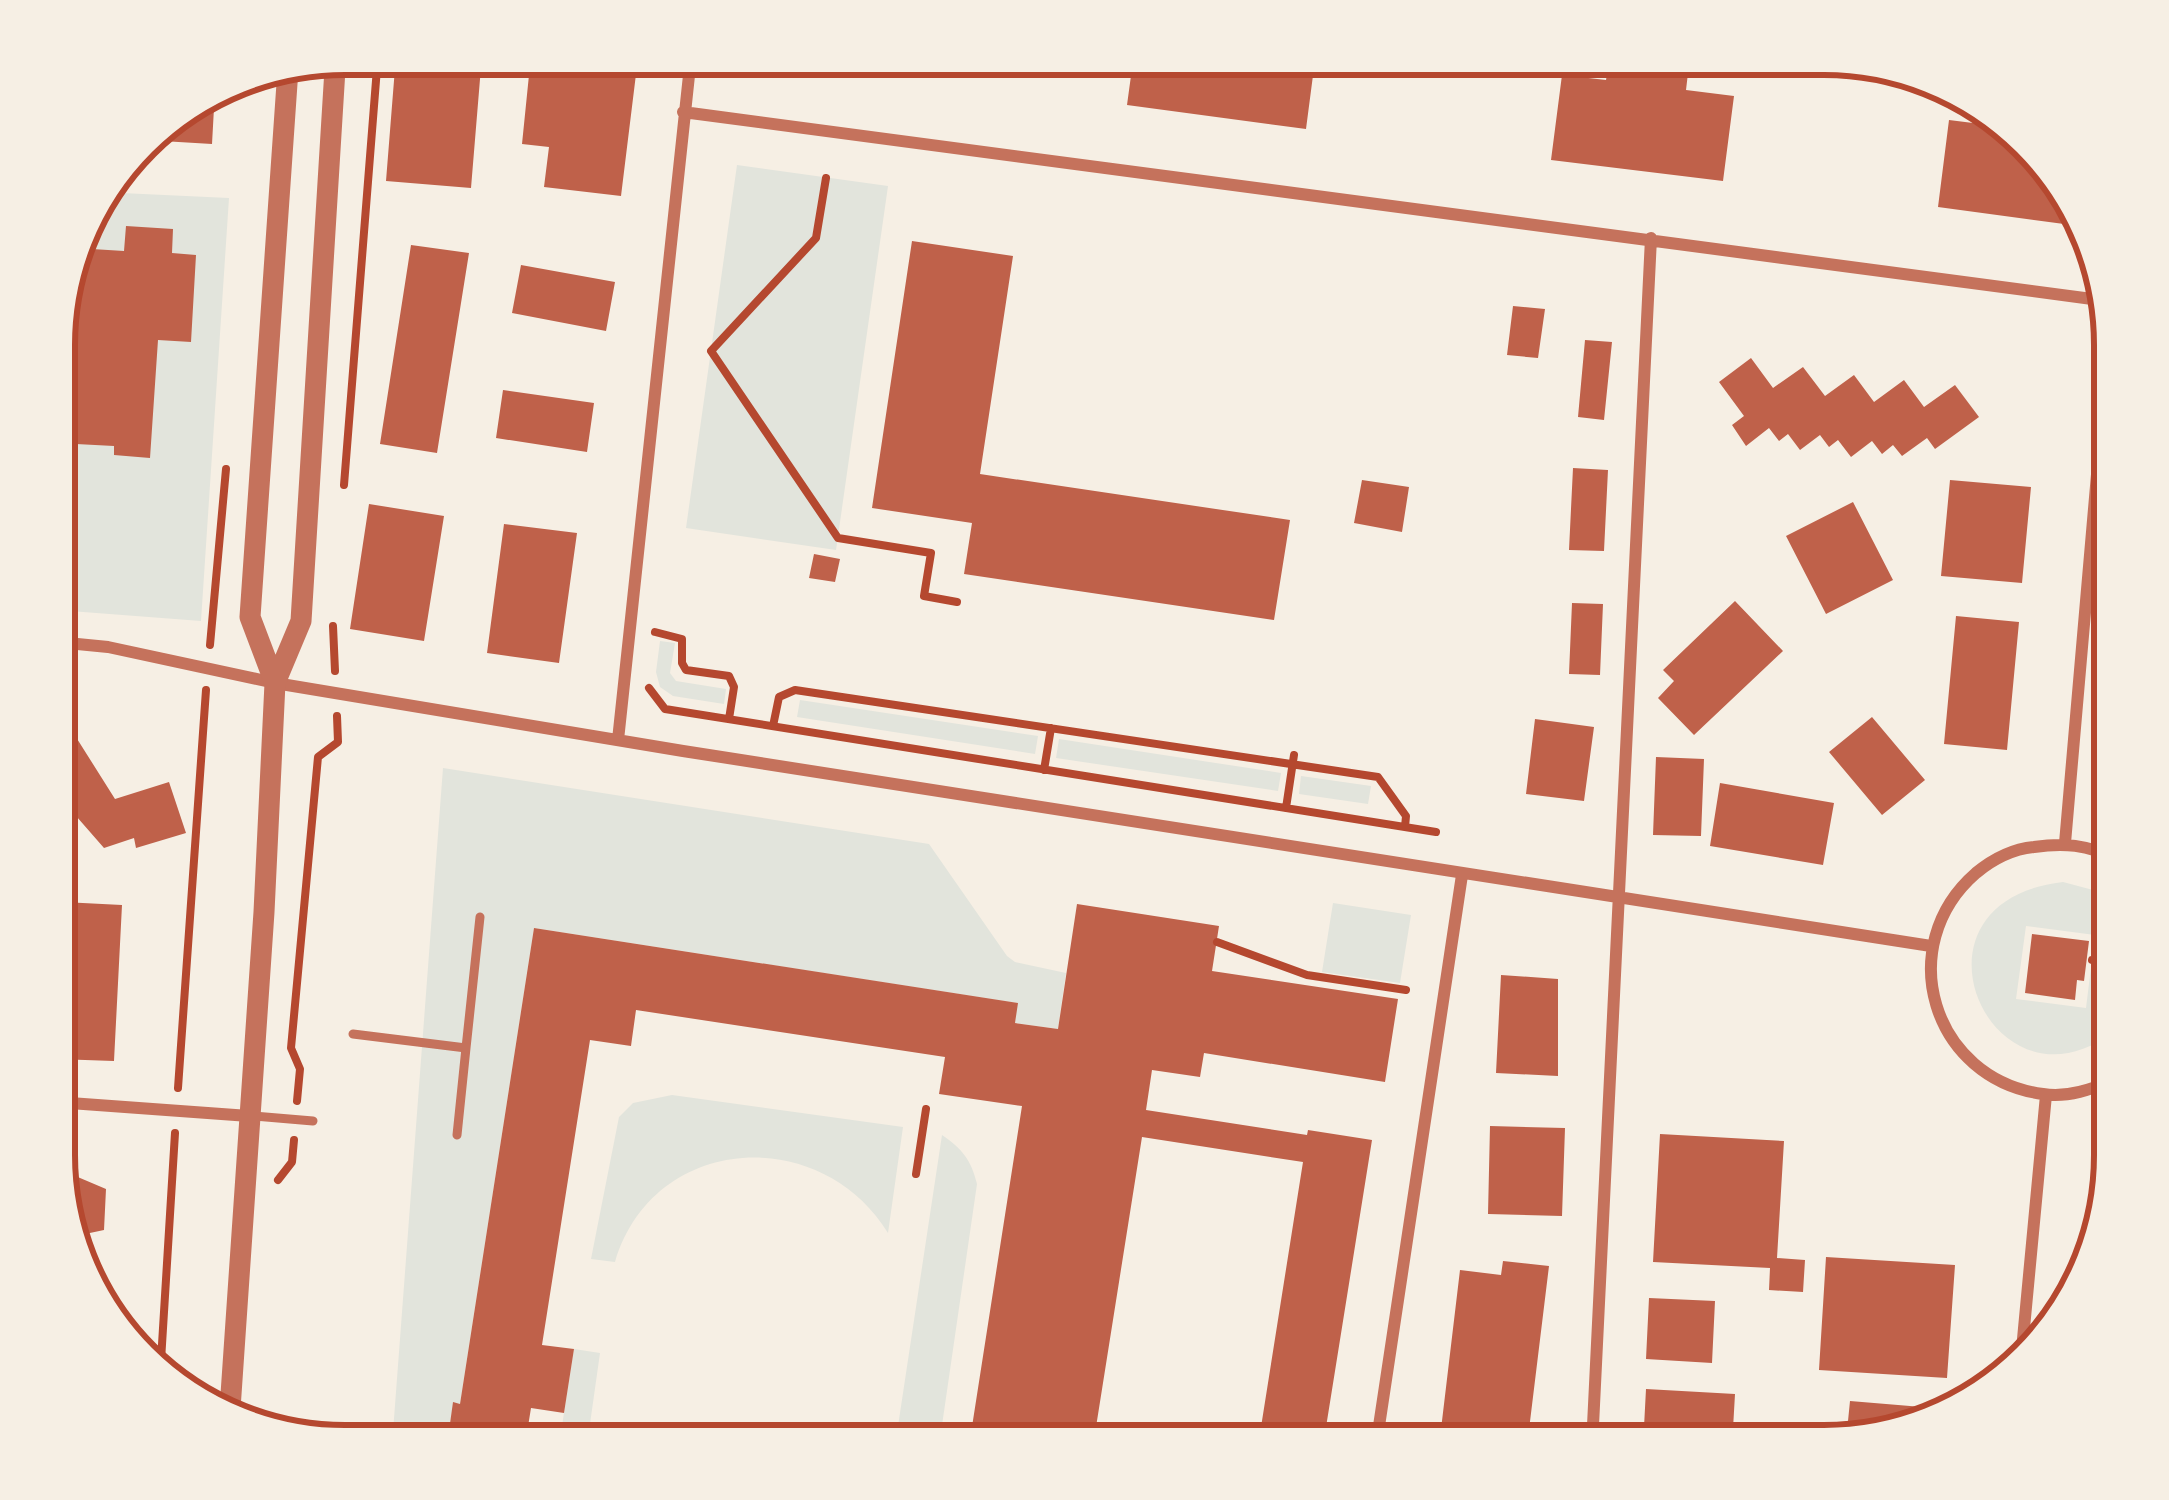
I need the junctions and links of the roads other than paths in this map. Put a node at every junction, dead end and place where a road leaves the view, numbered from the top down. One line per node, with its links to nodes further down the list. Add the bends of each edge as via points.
1 (688, 75): 4 (street)
2 (335, 76): 9 (street, via 301,621)
3 (287, 82): 9 (street, via 250,617)
4 (683, 112): 5 (street); 10 (street)
5 (1651, 238): 6 (street); 14 (street)
6 (2090, 298)
7 (2093, 520): 11 (street)
8 (75, 645): 9 (street)
9 (274, 683): 10 (street); 22 (street)
10 (618, 740): 13 (street)
11 (2065, 843): 12 (street); 16 (street, via 2019,848 1988,863 1942,914)
12 (2093, 852)
13 (1462, 874): 14 (street); 27 (street)
14 (1618, 899): 16 (street); 28 (street)
15 (480, 917): 18 (lane)
16 (1931, 946): 20 (street, via 1931,988 1944,1029 1987,1073)
17 (353, 1034): 18 (lane)
18 (466, 1048): 24 (lane)
19 (2093, 1089): 20 (street)
20 (2045, 1095): 25 (street)
21 (76, 1103): 22 (street)
22 (249, 1116): 23 (lane); 26 (street)
23 (313, 1120)
24 (457, 1135)
25 (2023, 1336)
26 (231, 1399)
27 (1379, 1425)
28 (1593, 1425)

